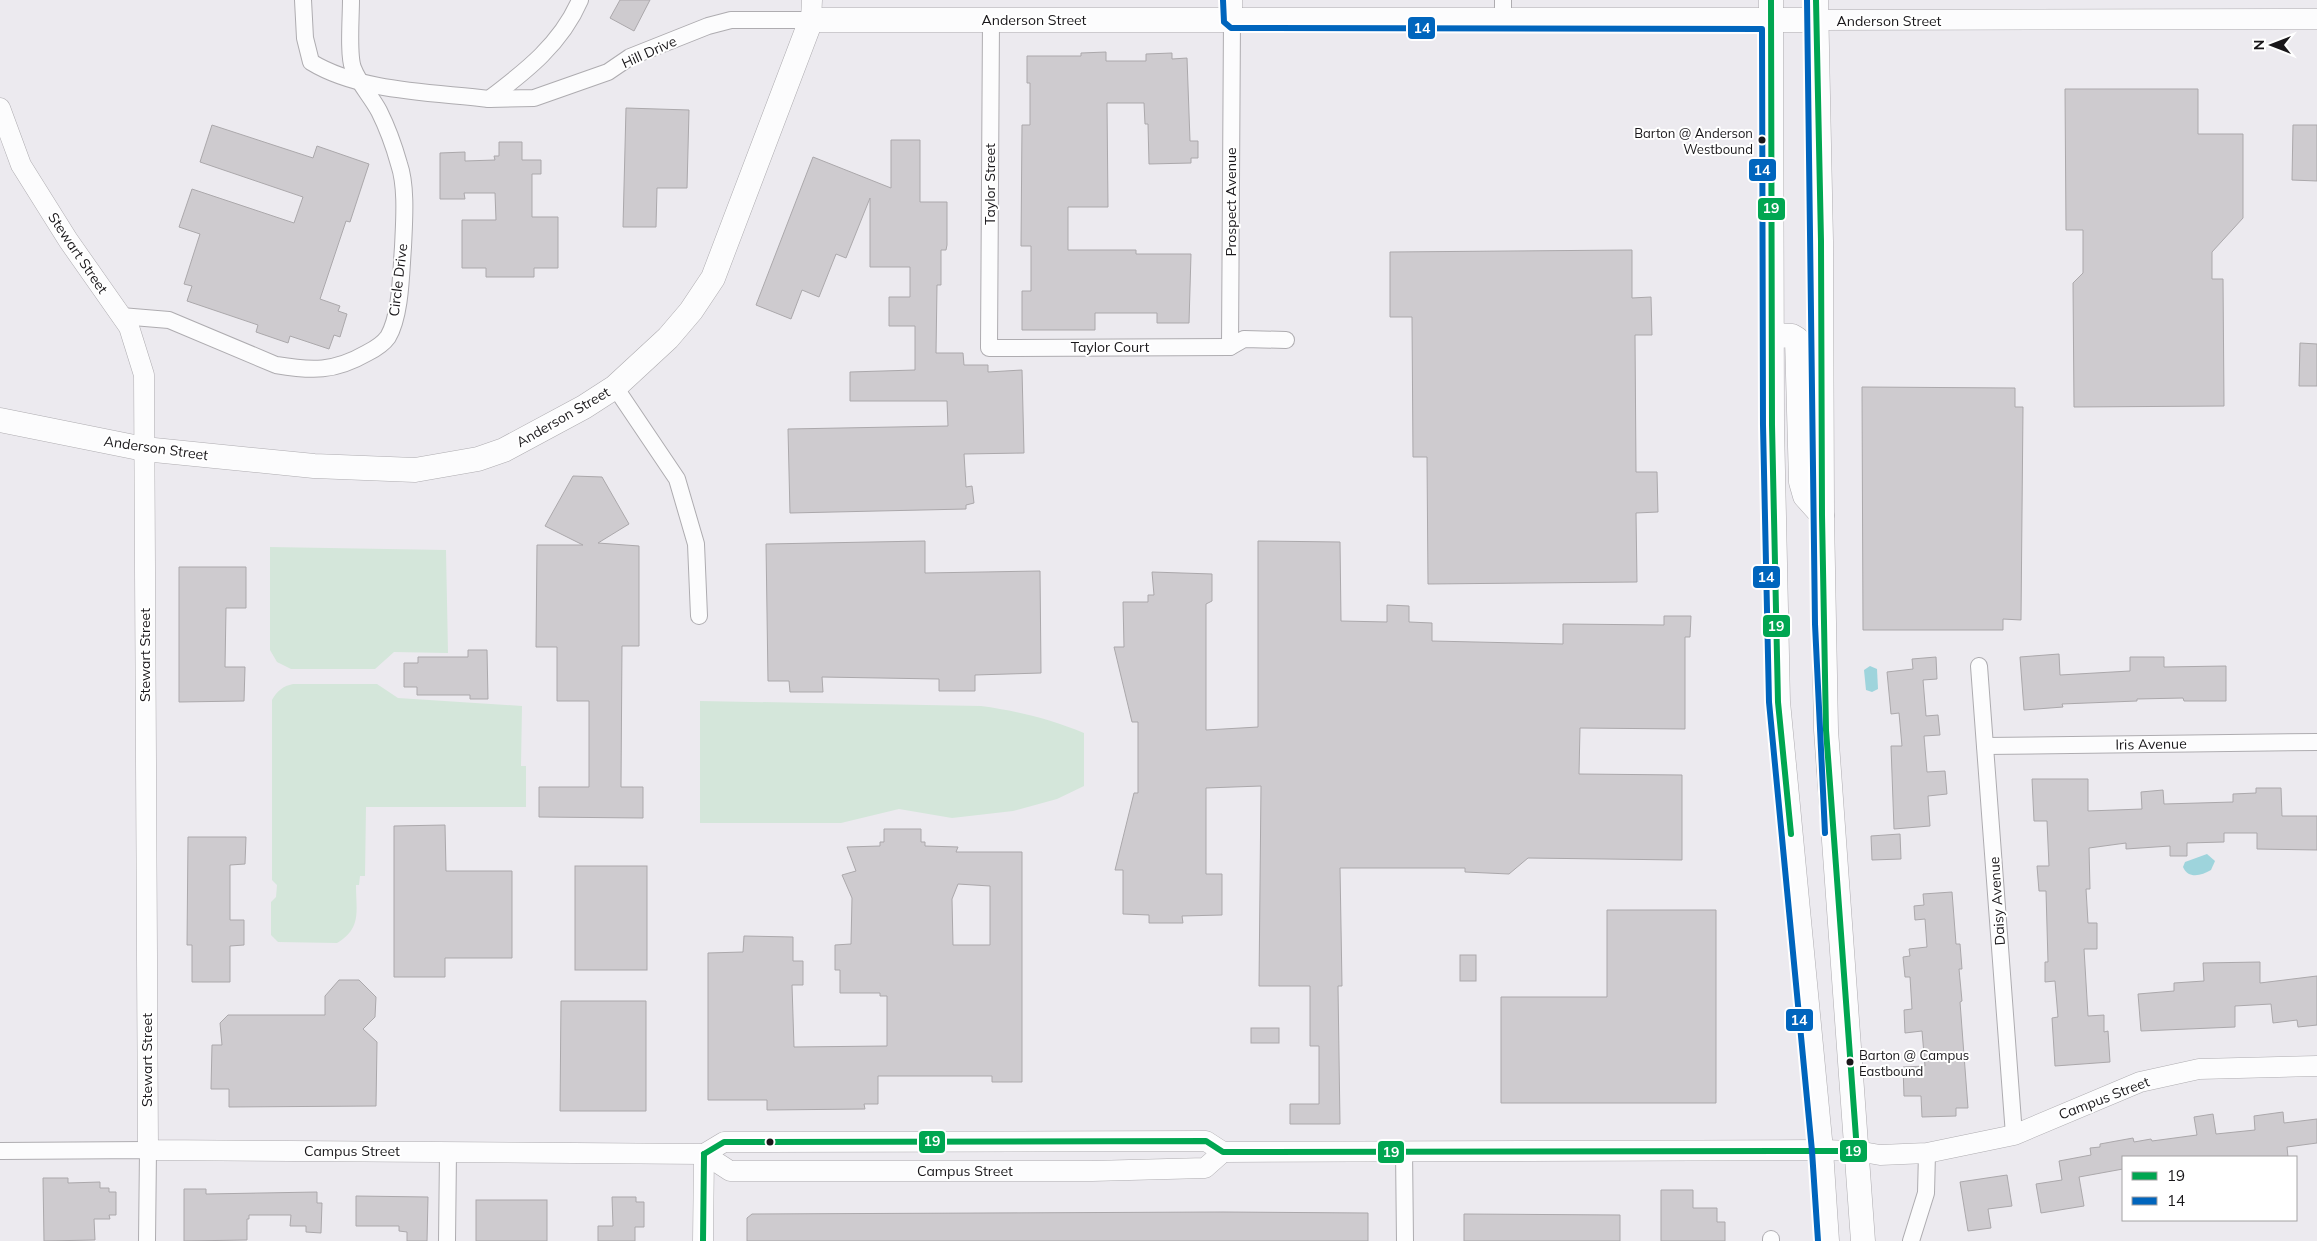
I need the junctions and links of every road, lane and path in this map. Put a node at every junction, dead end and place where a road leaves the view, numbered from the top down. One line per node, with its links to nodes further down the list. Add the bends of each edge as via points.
1 (303, 0): 11 (street, via 305,38 311,62 326,72)
2 (351, 0): 11 (street, Circle Drive, via 352,67)
3 (580, 0): 12 (street, via 546,52)
4 (812, 10): 10 (main road, Anderson Street); 12 (street, Hill Drive, via 708,26 630,57 608,72 534,98); 19 (main road, Anderson Street, via 713,278 668,338)
5 (1232, 10): 6 (main road, Anderson Street); 10 (main road, Anderson Street); 17 (street, Prospect Avenue)
6 (1503, 10): 7 (main road, Anderson Street)
7 (1771, 10): 8 (main road, Anderson Street); 15 (main road)
8 (1816, 10): 9 (street, Anderson Street); 22 (main road)
9 (2317, 19)
10 (991, 20): 18 (street, Taylor Street)
11 (360, 83): 12 (street); 14 (street, Circle Drive, via 378,110 400,166 404,222 402,258 398,298 387,338 376,348 340,367 294,368 276,365 169,320)
12 (489, 99)
13 (0, 108): 14 (street, Stewart Street, via 21,165)
14 (121, 316): 21 (street, Stewart Street, via 129,327 144,375)
15 (1772, 335): 22 (main road, via 1797,339 1801,482 1805,496); 31 (main road, via 1778,702)
16 (1286, 340): 17 (street, via 1244,339)
17 (1230, 347): 18 (street, Taylor Court)
18 (989, 348)
19 (615, 387): 21 (main road, Anderson Street, via 504,450 478,459 415,470 314,466); 23 (street, via 677,479 696,544)
20 (0, 420): 21 (main road, Anderson Street)
21 (144, 450): 29 (street, Stewart Street)
22 (1822, 515): 33 (main road, via 1826,730)
23 (699, 616)
24 (1979, 666): 26 (street, Daisy Avenue)
25 (2317, 742): 26 (street, Iris Avenue)
26 (1985, 746): 28 (street, Daisy Avenue)
27 (2317, 1066): 28 (street, Campus Street, via 2199,1070 2140,1082)
28 (2014, 1135): 36 (street, Campus Street)
29 (148, 1150): 32 (street, Campus Street); 34 (street, Campus Street); 38 (street, Stewart Street)
30 (1404, 1150): 31 (street, Campus Street); 35 (street, Campus Street); 41 (street)
31 (1821, 1150): 33 (street); 42 (main road)
32 (0, 1151)
33 (1857, 1151): 36 (street, Campus Street, via 1880,1155); 43 (main road)
34 (448, 1152): 37 (street, Campus Street); 39 (street)
35 (1223, 1152): 37 (street, Campus Street, via 1206,1141 900,1141 724,1142); 37 (street, Campus Street, via 1205,1168 1092,1171 730,1171)
36 (1927, 1153): 44 (street, via 1926,1193)
37 (704, 1154): 40 (street)
38 (147, 1241)
39 (447, 1241)
40 (703, 1241)
41 (1405, 1241)
42 (1827, 1241)
43 (1863, 1241)
44 (1911, 1241)

